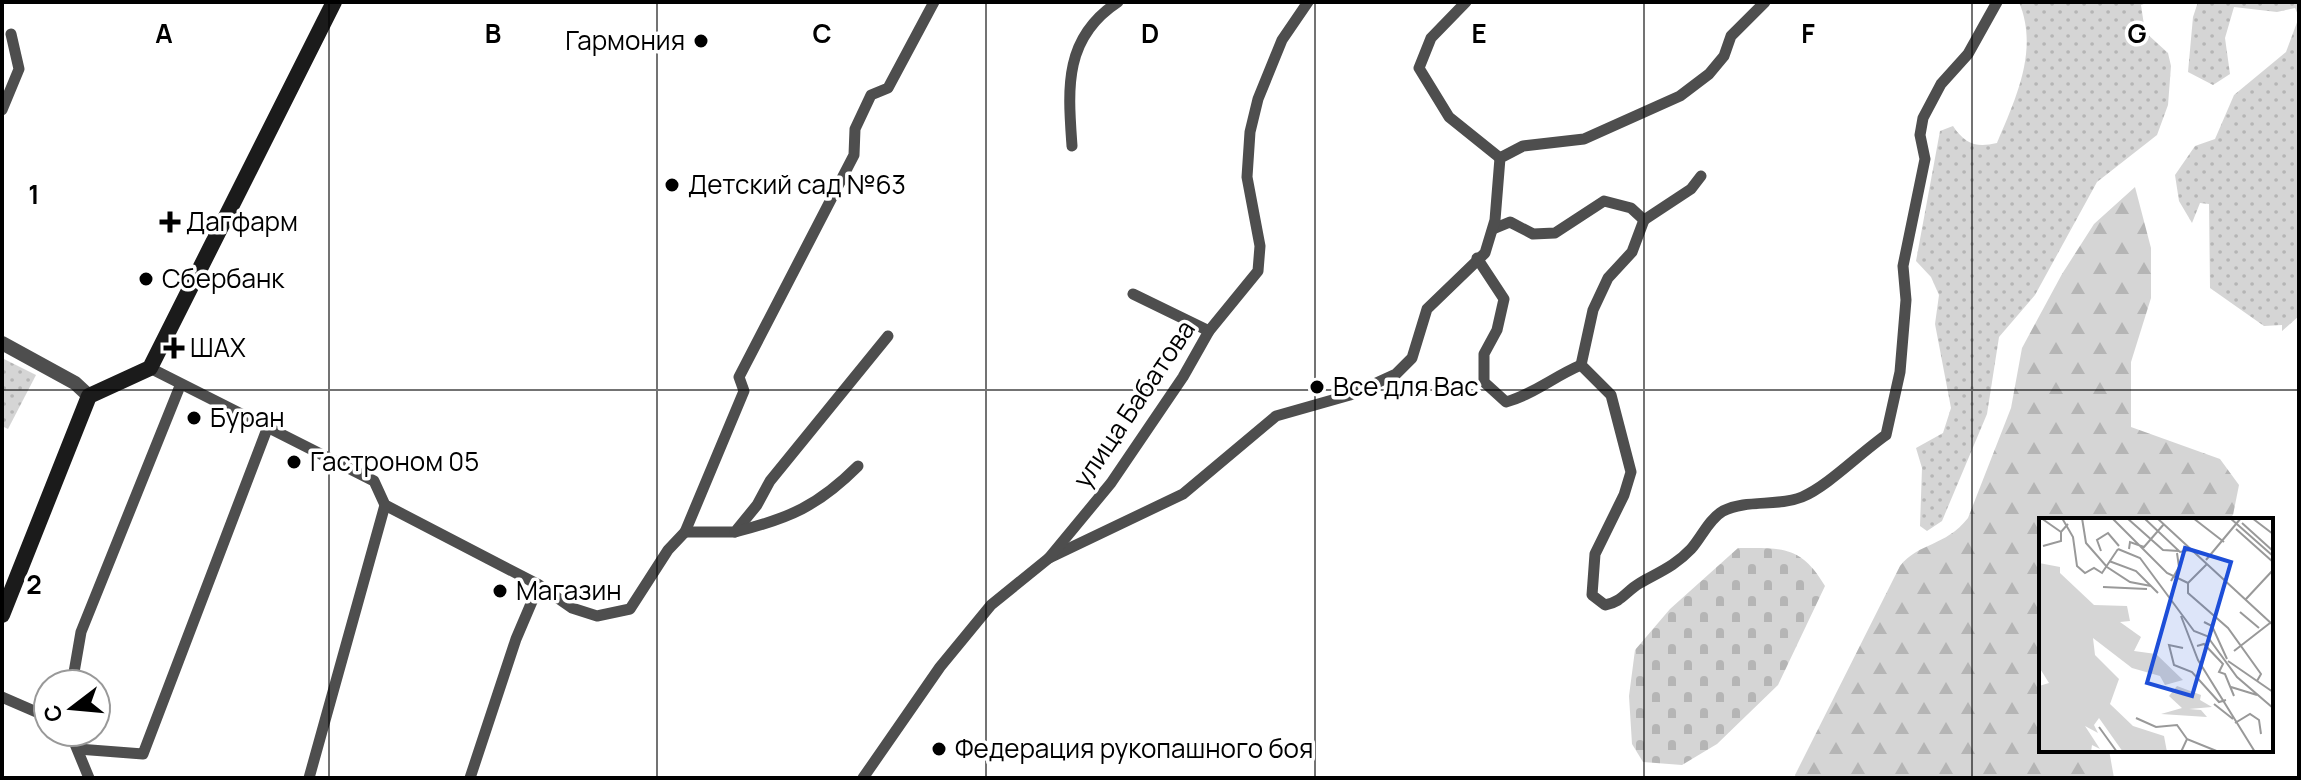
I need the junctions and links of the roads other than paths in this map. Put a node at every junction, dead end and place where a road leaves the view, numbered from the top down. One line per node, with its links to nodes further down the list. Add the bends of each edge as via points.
1 (334, 2): 21 (main road)
2 (934, 2): 27 (street, via 888,88 871,95 855,129 854,155 739,377 744,391)
3 (1118, 2): 10 (street, via 1100,14 1069,71)
4 (1308, 2): 17 (street, улица Бабатова, via 1277,52 1250,132 1247,177 1260,246 1258,271)
5 (1466, 2): 11 (street, via 1431,38 1419,68 1449,117)
6 (1765, 2): 11 (street, via 1731,36 1709,74 1680,96 1584,139 1523,146)
7 (1997, 2): 20 (street, via 1923,118 1925,159 1903,266 1900,372 1886,435 1800,498 1721,512 1666,571 1638,583 1619,602 1605,605 1592,595 1595,554 1631,472 1611,395)
8 (11, 34): 9 (street, via 19,69)
9 (2, 110)
10 (1072, 146)
11 (1500, 158): 14 (street)
12 (1701, 176): 13 (street, via 1691,189)
13 (1644, 220): 14 (street, via 1631,208 1604,201 1555,233 1533,234 1510,222); 20 (street, via 1632,252 1608,278 1593,310)
14 (1493, 229): 15 (street, via 1485,253)
15 (1477, 258): 20 (street, via 1504,299 1497,330 1484,354 1484,382 1506,402 1534,394 1551,378); 29 (street, via 1427,309 1412,358 1396,374 1350,395 1276,416 1183,494)
16 (1133, 294): 17 (street)
17 (1209, 331): 29 (street, улица Бабатова, via 1111,483)
18 (888, 336): 28 (street)
19 (2, 343): 23 (street)
20 (1581, 365)
21 (150, 368): 22 (street); 23 (main road)
22 (180, 386): 24 (street); 32 (street, via 81,632)
23 (89, 396): 31 (main road)
24 (267, 429): 26 (street, via 374,481); 35 (street, via 143,754)
25 (858, 466): 28 (street, via 828,496 791,515)
26 (385, 505): 30 (street); 37 (street)
27 (685, 532): 28 (street); 30 (street, via 630,609 613,615 587,613)
28 (735, 532)
29 (1049, 558): 39 (street, улица Бабатова, via 991,605 940,667)
30 (539, 585): 38 (street)
31 (2, 615)
32 (75, 668)
33 (2, 697): 34 (street)
34 (32, 710)
35 (78, 749): 36 (street)
36 (89, 778)
37 (309, 778)
38 (470, 778)
39 (863, 778)

